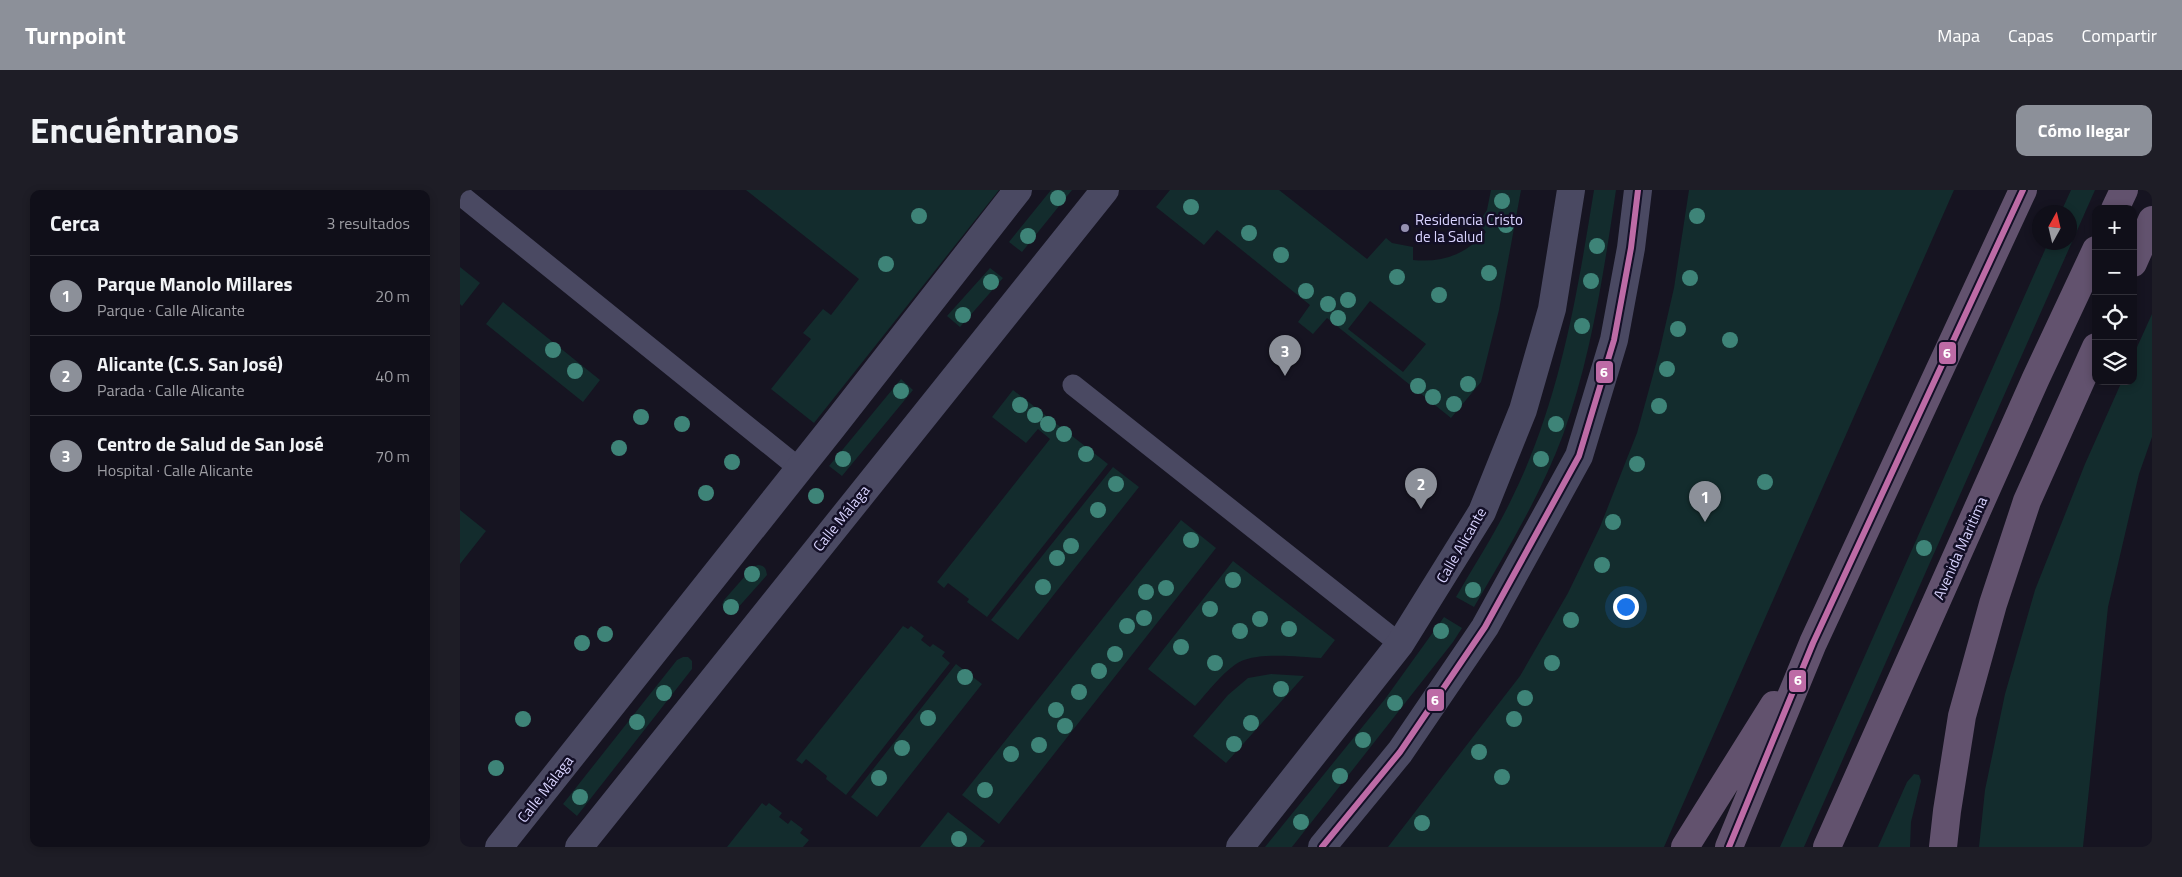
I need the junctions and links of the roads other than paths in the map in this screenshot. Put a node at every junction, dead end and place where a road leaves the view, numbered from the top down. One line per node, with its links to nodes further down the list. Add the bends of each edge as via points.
1 (1018, 190): 14 (street, Calle Málaga)
2 (1105, 190): 18 (street, Calle Málaga)
3 (1571, 190): 16 (street, Calle Alicante, via 1552,309 1523,410 1482,512)
4 (1638, 190): 20 (street, via 1614,340 1579,456 1485,627 1400,752)
5 (2024, 190): 15 (highway)
6 (2124, 190): 8 (highway)
7 (463, 198): 14 (lane)
8 (2117, 205)
9 (2152, 220): 10 (highway)
10 (2137, 253)
11 (2092, 259): 23 (highway, Avenida Maritima)
12 (2092, 356): 24 (highway, via 2027,502 1993,604 1962,716)
13 (1073, 385): 16 (lane)
14 (800, 469): 17 (street, Calle Málaga)
15 (1813, 643): 21 (highway); 22 (highway)
16 (1400, 644): 19 (street, Calle Alicante)
17 (499, 847)
18 (579, 847)
19 (1240, 847)
20 (1322, 847)
21 (1685, 847)
22 (1729, 847)
23 (1828, 847)
24 (1943, 847)

